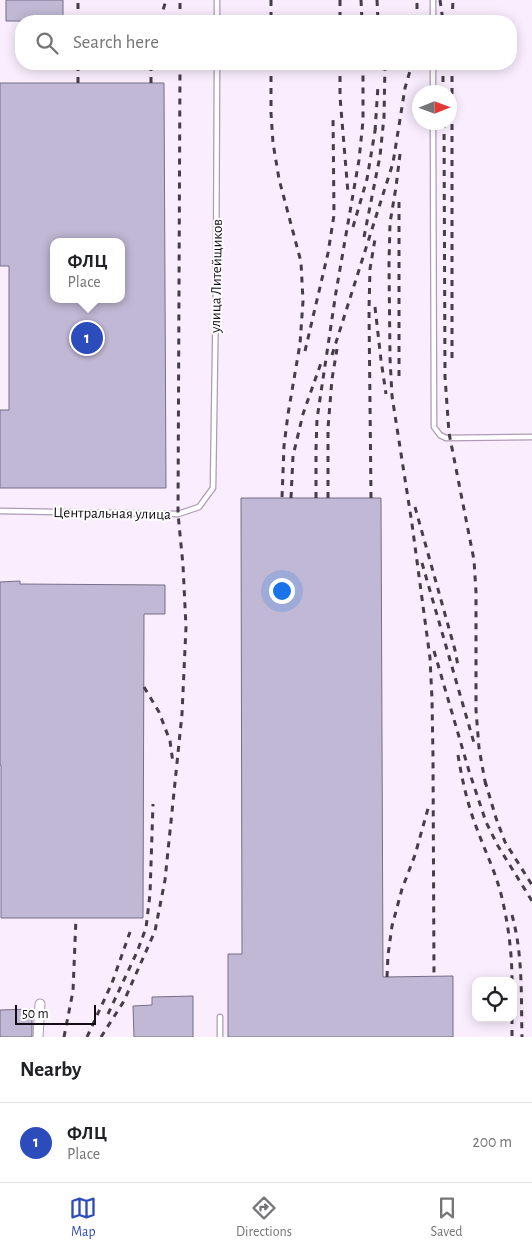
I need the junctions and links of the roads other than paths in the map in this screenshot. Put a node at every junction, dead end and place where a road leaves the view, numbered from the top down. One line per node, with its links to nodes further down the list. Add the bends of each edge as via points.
1 (217, 0): 3 (lane)
2 (433, 0): 4 (lane)
3 (217, 15)
4 (433, 15)
5 (217, 70): 10 (lane, улица Литейщиков)
6 (433, 70): 7 (lane)
7 (433, 85)
8 (433, 130): 9 (lane, via 434,426 446,438)
9 (532, 437)
10 (213, 488): 11 (lane, Центральная улица, via 199,507 178,514)
11 (0, 511)
12 (40, 1004): 14 (street)
13 (220, 1016): 15 (lane)
14 (38, 1037)
15 (220, 1037)

